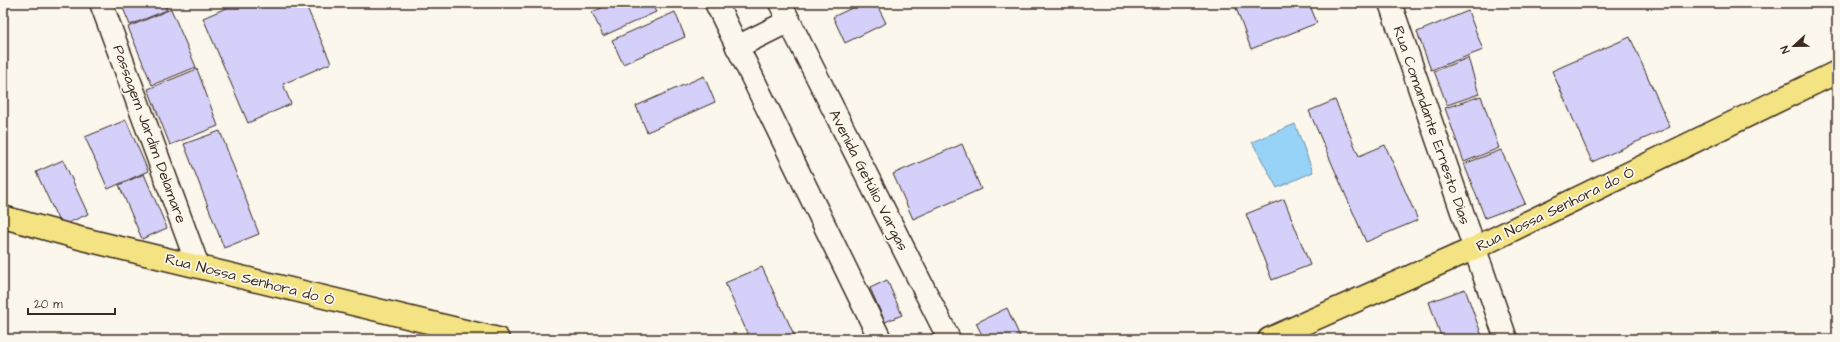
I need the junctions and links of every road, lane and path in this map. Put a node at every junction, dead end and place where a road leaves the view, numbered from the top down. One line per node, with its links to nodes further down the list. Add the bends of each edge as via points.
1 (101, 3): 9 (street, Passagem Jardim Delamare)
2 (716, 3): 5 (street)
3 (1390, 3): 8 (street, Rua Comandante Ernesto Dias)
4 (785, 12): 5 (street, Avenida Getúlio Vargas); 12 (street, Avenida Getúlio Vargas)
5 (737, 47): 11 (street)
6 (1837, 72): 8 (main road, Rua Nossa Senhora do Ó)
7 (3, 217): 9 (main road, Rua Nossa Senhora do Ó)
8 (1475, 248): 13 (main road, Rua Nossa Senhora do Ó); 14 (street, Rua Comandante Ernesto Dias)
9 (198, 266): 10 (main road, Rua Nossa Senhora do Ó)
10 (498, 339)
11 (880, 339)
12 (949, 339)
13 (1269, 339)
14 (1506, 339)

